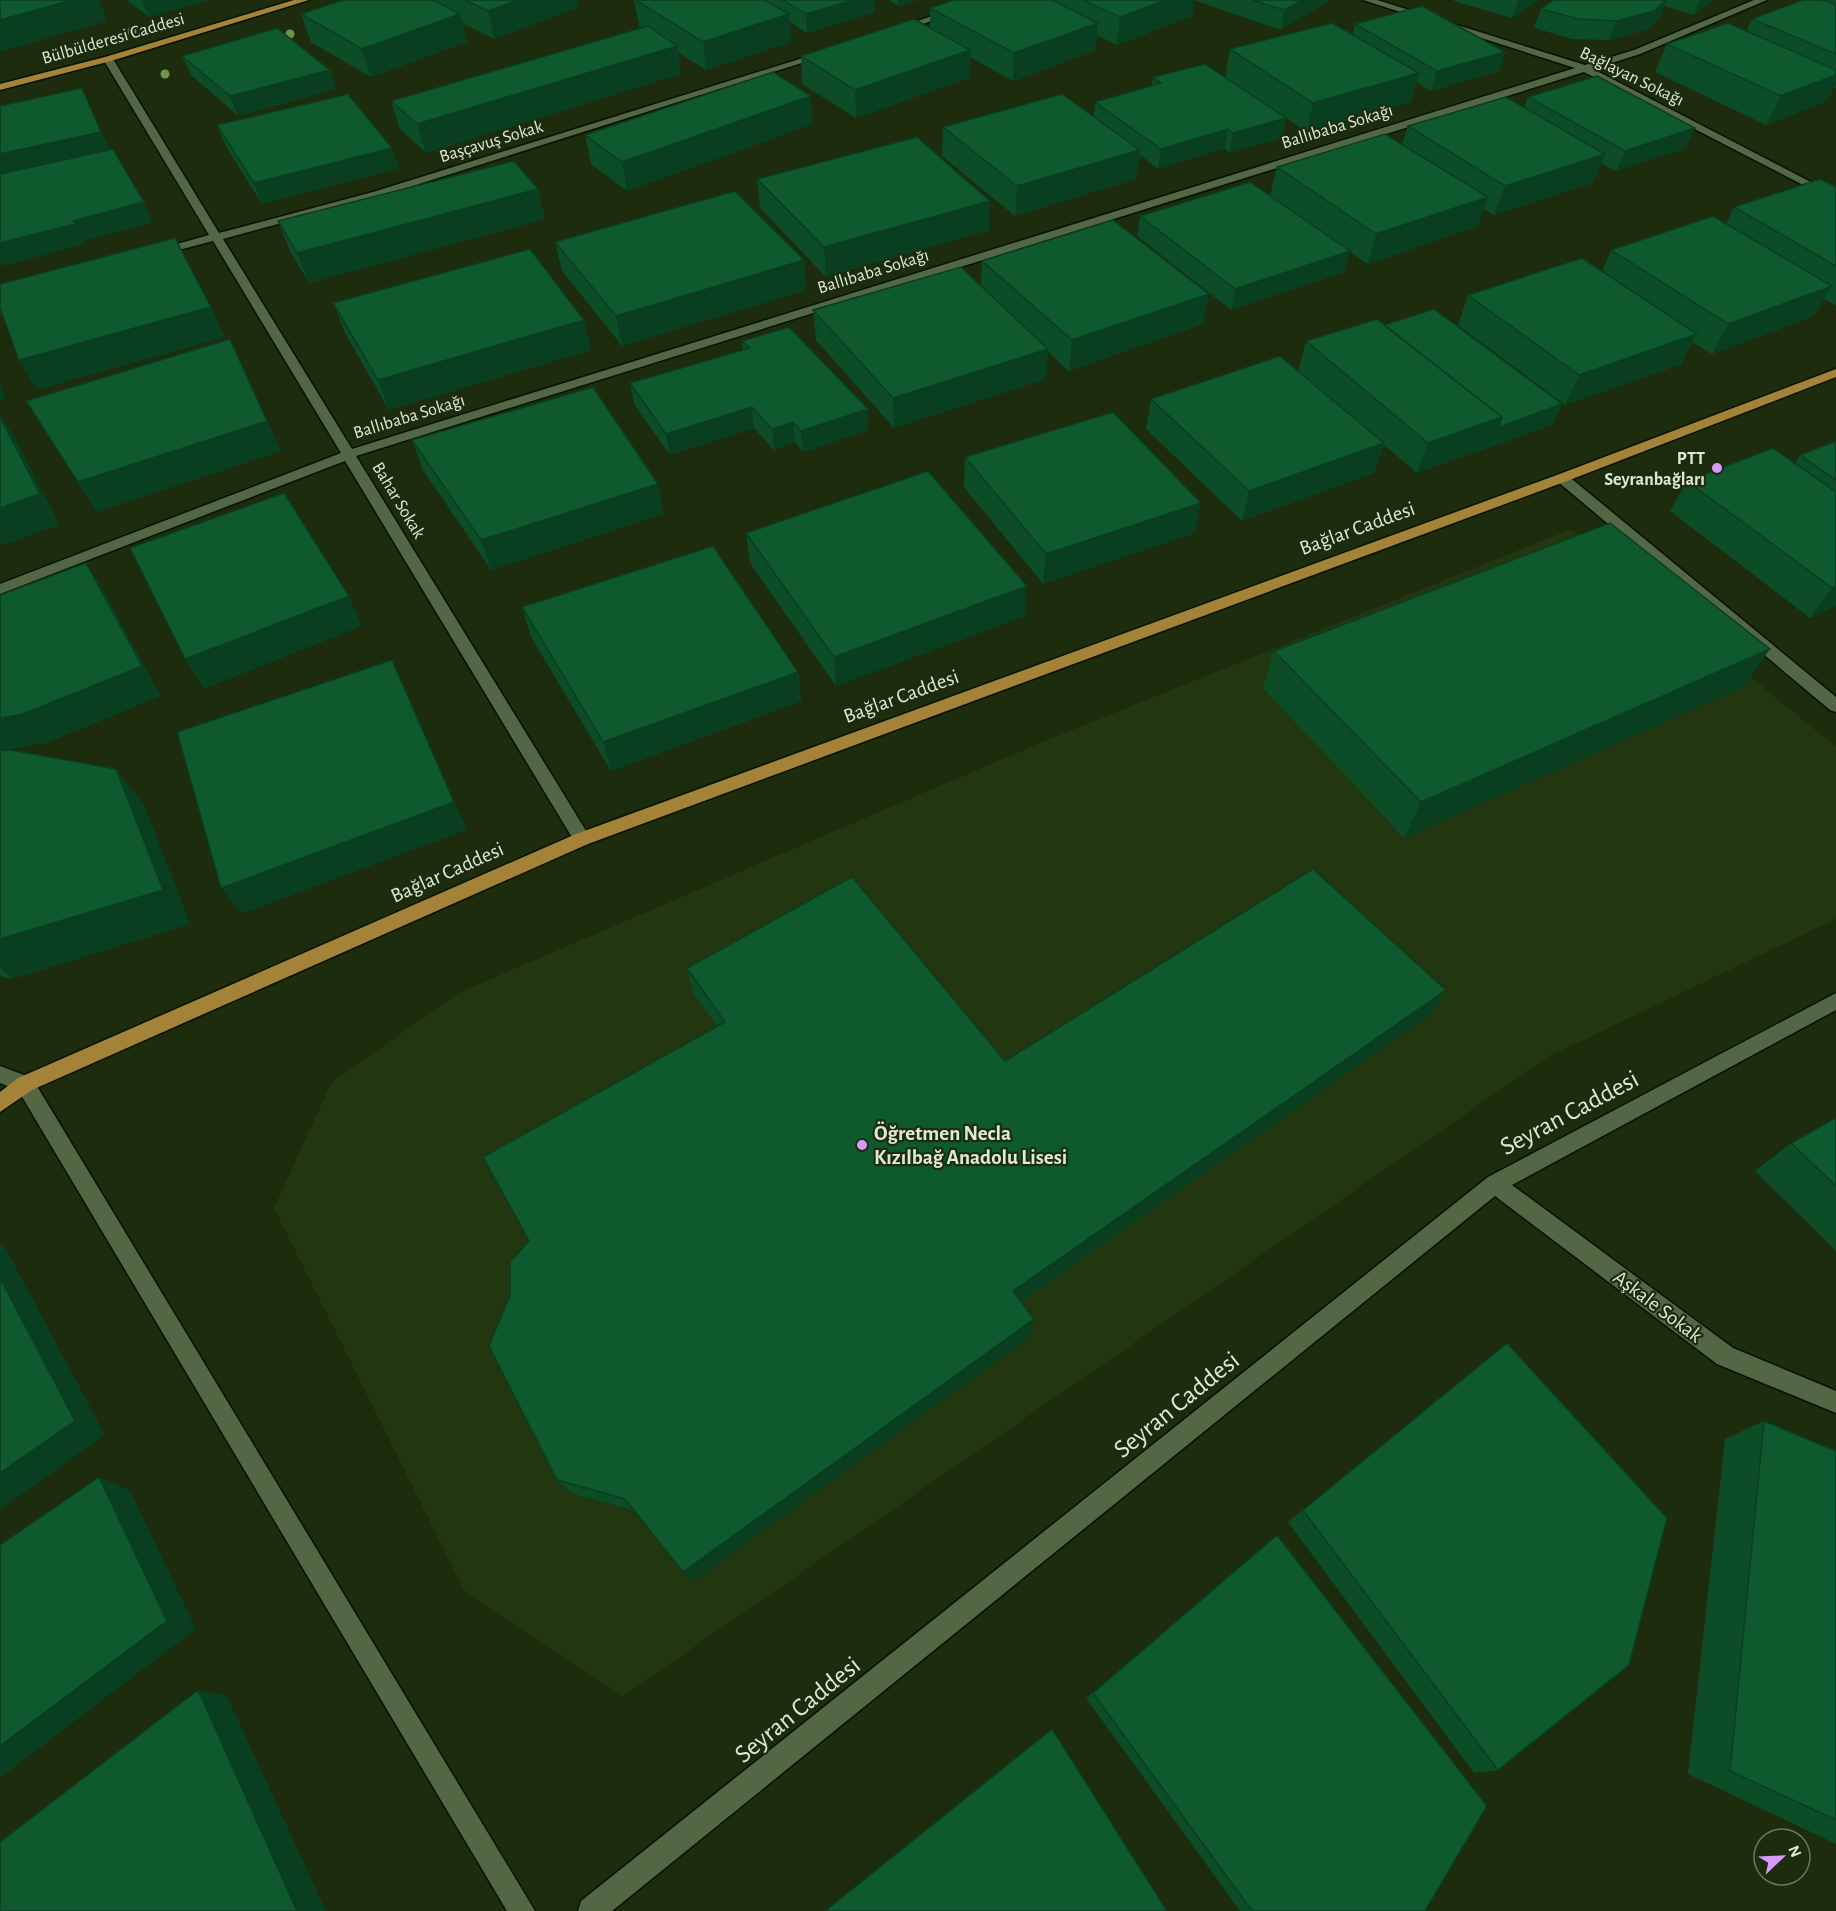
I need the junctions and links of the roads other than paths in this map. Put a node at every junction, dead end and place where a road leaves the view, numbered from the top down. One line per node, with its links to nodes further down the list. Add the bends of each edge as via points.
1 (304, 0): 7 (main road, Bülbülderesi Caddesi)
2 (986, 0): 5 (street)
3 (1368, 0): 8 (street, Bağlayan Sokağı)
4 (1762, 0): 8 (street, Ballıbaba Sokağı, via 1637,52)
5 (884, 34)
6 (838, 49): 11 (street, Başçavuş Sokak, via 377,194)
7 (108, 59): 9 (main road, Bülbülderesi Caddesi); 11 (street, Bahar Sokak)
8 (1584, 68): 10 (street, Bağlayan Sokağı); 14 (street, Ballıbaba Sokağı)
9 (0, 87)
10 (1836, 199)
11 (217, 238): 12 (street, Başçavuş Sokak); 14 (street, Bahar Sokak)
12 (148, 255)
13 (1836, 373): 15 (main road, Bağlar Caddesi)
14 (350, 454): 16 (street, Ballıbaba Sokağı); 18 (street, Bahar Sokak)
15 (1562, 478): 17 (street); 18 (main road, Bağlar Caddesi)
16 (0, 589)
17 (1836, 706)
18 (582, 839): 21 (main road, Bağlar Caddesi)
19 (1836, 1001): 23 (street, Seyran Caddesi)
20 (0, 1074): 21 (street)
21 (25, 1084): 22 (main road, Bağlar Caddesi); 25 (street)
22 (0, 1103)
23 (1495, 1185): 24 (street, Aşkale Sokak, via 1725,1356); 26 (street, Seyran Caddesi)
24 (1836, 1402)
25 (522, 1911)
26 (591, 1911)

